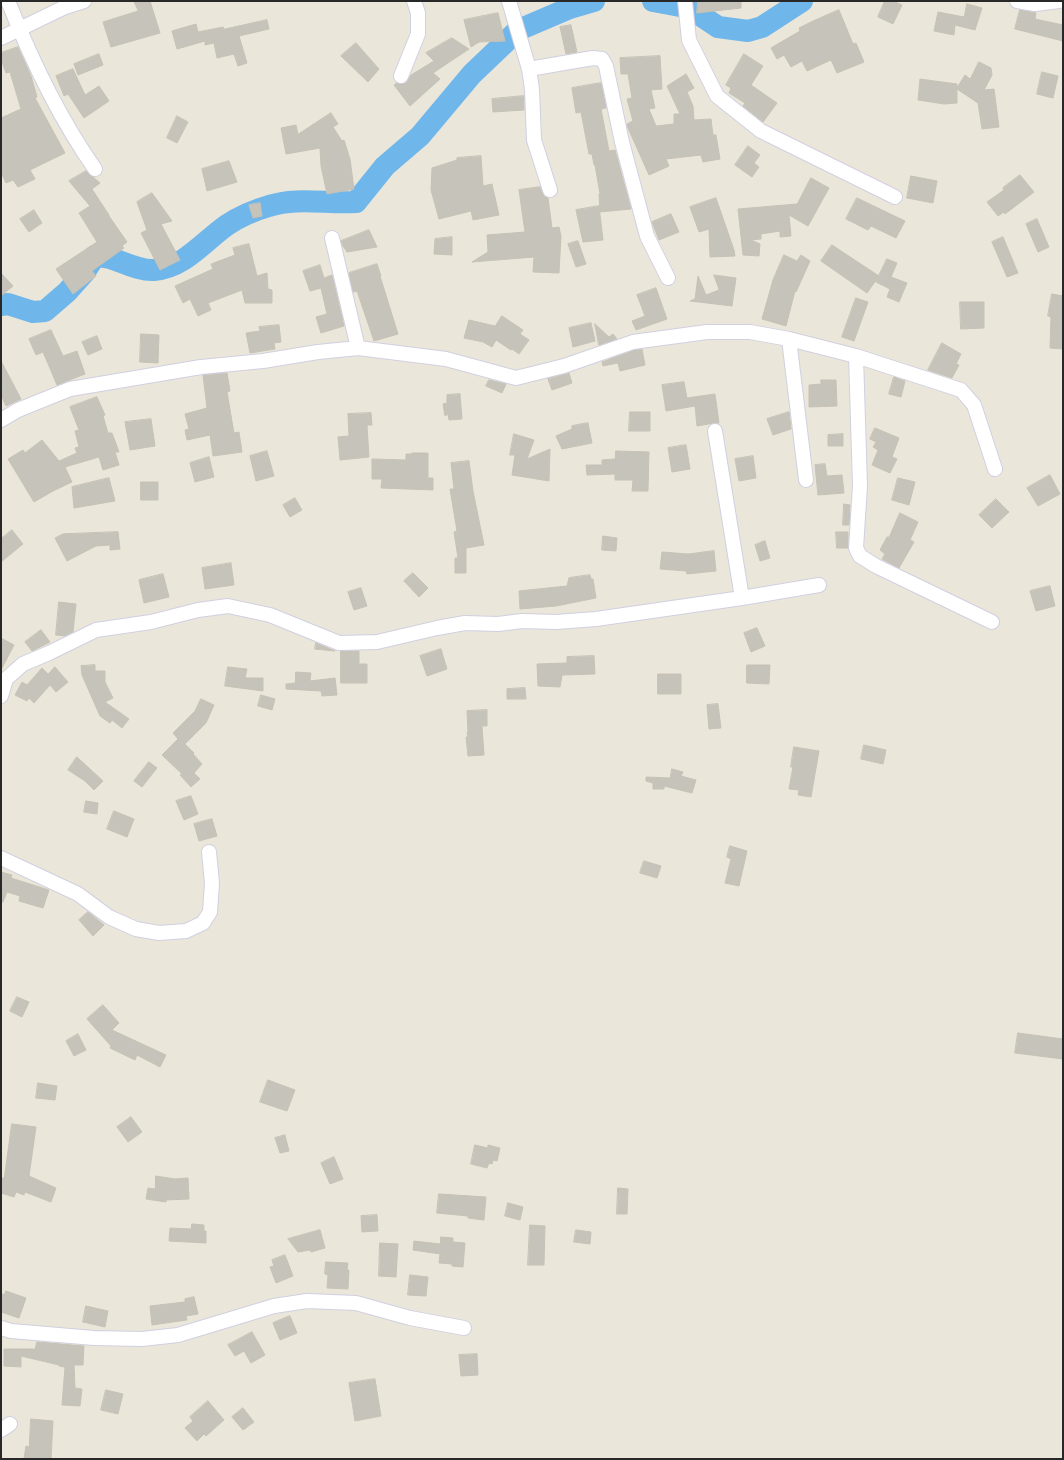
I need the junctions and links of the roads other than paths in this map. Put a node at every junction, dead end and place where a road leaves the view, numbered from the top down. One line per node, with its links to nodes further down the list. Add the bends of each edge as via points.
1 (8, 1): 8 (street)
2 (84, 1): 8 (street, via 65,7)
3 (414, 1): 11 (street, via 418,13 418,34)
4 (509, 1): 10 (street)
5 (685, 1): 14 (street, via 689,40 717,96 761,131)
6 (1017, 1): 7 (street, via 1035,4)
7 (1059, 1)
8 (19, 29): 9 (street); 12 (street, via 62,116)
9 (1, 38)
10 (529, 69): 13 (street, via 534,140); 16 (street, via 593,58 602,59 606,66 622,142 647,236)
11 (401, 76)
12 (95, 169)
13 (550, 190)
14 (895, 197)
15 (332, 238): 18 (street)
16 (668, 278)
17 (789, 339): 18 (street, via 750,332 707,332 633,342 564,366 516,378 446,359); 19 (street); 23 (street)
18 (358, 348): 20 (street, via 201,367 70,389 18,410)
19 (856, 356): 22 (street, via 961,390 974,405); 26 (street, via 860,486 856,548 860,556)
20 (1, 420)
21 (715, 431): 25 (street)
22 (996, 469)
23 (806, 480)
24 (819, 585): 25 (street)
25 (742, 598): 27 (street, via 596,619 466,623 377,642 339,643 270,615 228,606 96,630 23,664 6,679)
26 (992, 622)
27 (1, 696)
28 (209, 852): 29 (street, via 212,883 210,912 203,923 186,931 159,933 136,929 109,917 78,894)
29 (1, 858)
30 (1, 1328): 31 (street, via 87,1337 142,1339 178,1335 274,1306 307,1301 356,1303 410,1318)
31 (464, 1328)

